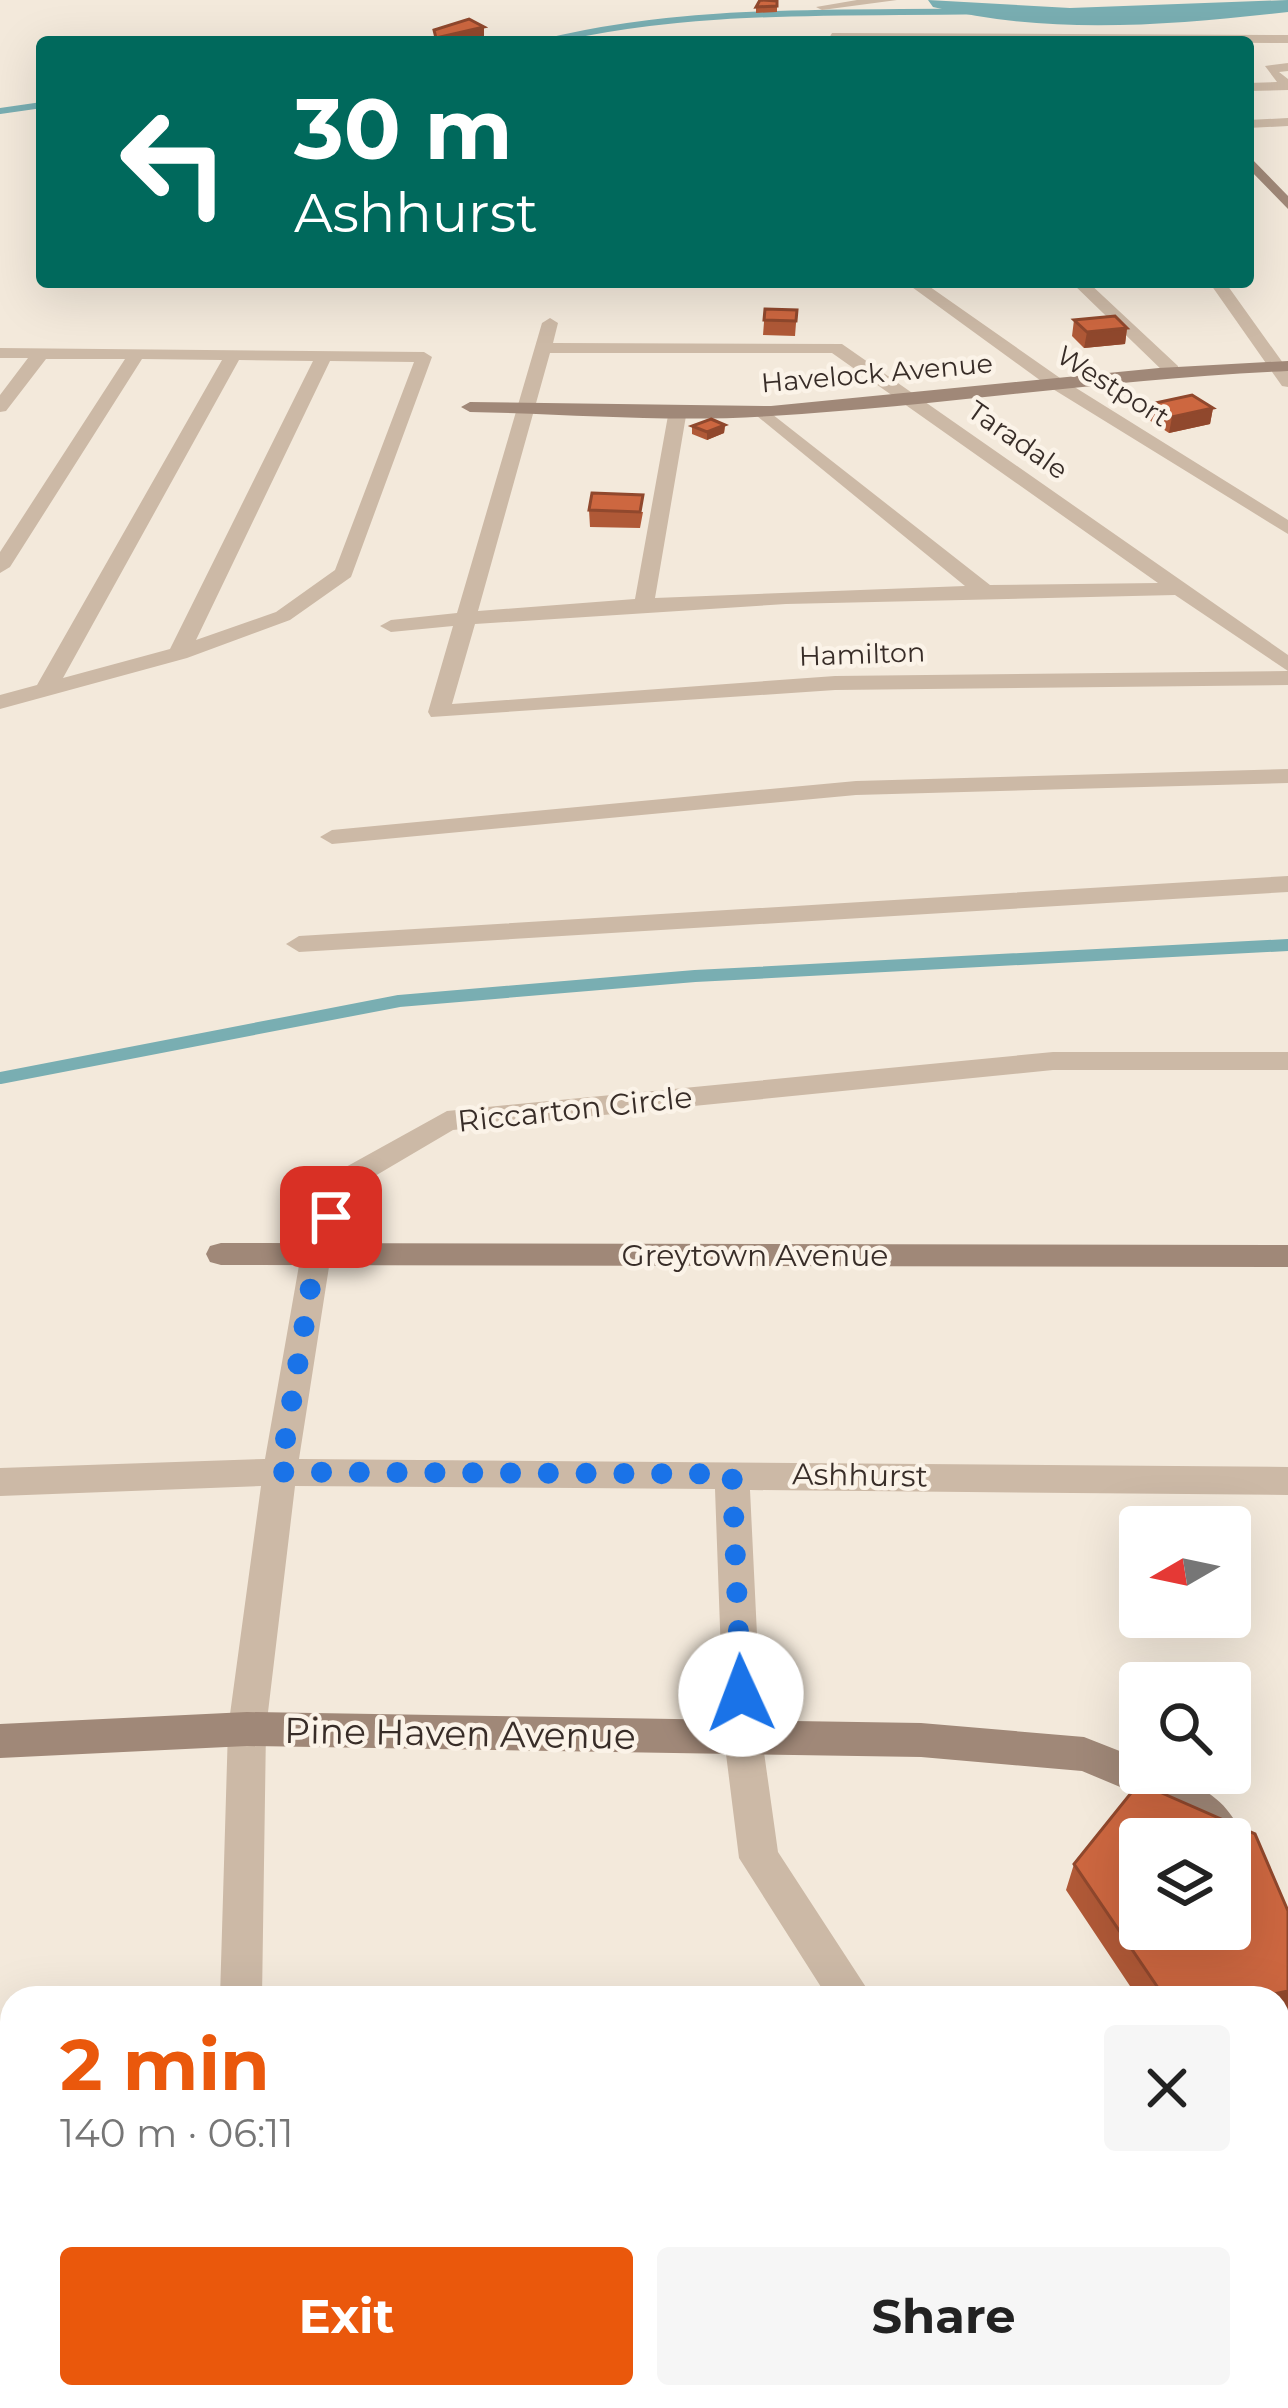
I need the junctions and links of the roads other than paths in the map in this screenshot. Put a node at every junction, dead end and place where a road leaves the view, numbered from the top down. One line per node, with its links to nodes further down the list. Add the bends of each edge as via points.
1 (891, 0): 2 (street)
2 (822, 7)
3 (1254, 39): 4 (street)
4 (1288, 39)
5 (1288, 67): 6 (street, via 1269,69)
6 (1288, 86): 7 (street)
7 (1254, 87)
8 (1288, 122): 9 (street)
9 (1254, 124)
10 (1254, 166): 11 (street)
11 (1288, 205)
12 (922, 288): 24 (street, Westport)
13 (1085, 288): 22 (street)
14 (1222, 288): 23 (street)
15 (550, 323): 16 (street)
16 (543, 348): 25 (street, Taradale, via 836,348); 28 (street)
17 (41, 352): 18 (street); 19 (street); 27 (street)
18 (0, 353)
19 (138, 353): 20 (street); 32 (street)
20 (234, 354): 21 (street); 41 (street)
21 (324, 356): 38 (street); 38 (street, via 424,357 344,573 283,616)
22 (1172, 370): 23 (street, Havelock Avenue); 24 (street, Havelock Avenue)
23 (1284, 371)
24 (1054, 382): 25 (street, Havelock Avenue); 31 (street, Westport)
25 (915, 400): 30 (street, Havelock Avenue); 34 (street, Taradale)
26 (470, 406): 28 (street, Havelock Avenue)
27 (0, 407)
28 (526, 407): 29 (street, Havelock Avenue); 36 (street)
29 (678, 410): 30 (street, Havelock Avenue); 35 (street)
30 (763, 412): 33 (street)
31 (1288, 528)
32 (0, 567)
33 (983, 590): 34 (street); 35 (street)
34 (1181, 590): 39 (street, Taradale)
35 (644, 604): 36 (street)
36 (467, 618): 37 (street); 40 (street, Hamilton, via 439,712 836,683)
37 (391, 626)
38 (178, 653): 41 (street)
39 (1288, 665)
40 (1288, 678)
41 (46, 689): 42 (street)
42 (0, 702)
43 (1288, 776): 44 (street, via 856,788)
44 (332, 837)
45 (1288, 884): 46 (street)
46 (299, 944)
47 (1288, 1061): 49 (street, Riccarton Circle, via 1052,1061 447,1121 345,1180)
48 (221, 1254): 49 (street, Greytown Avenue)
49 (316, 1254): 50 (street, Greytown Avenue); 51 (street, Riccarton Circle)
50 (1288, 1256)
51 (280, 1472): 52 (street, Ashhurst); 54 (street, Ashhurst); 55 (street, Riccarton Circle)
52 (732, 1474): 53 (street, Ashhurst); 56 (street)
53 (1288, 1480)
54 (0, 1482)
55 (247, 1729): 56 (street, Pine Haven Avenue); 57 (street, Pine Haven Avenue); 59 (street, Riccarton Circle)
56 (743, 1738): 58 (street, Pine Haven Avenue, via 921,1740 1084,1754 1170,1790); 60 (street, via 759,1858)
57 (0, 1741)
58 (1206, 1818)
59 (242, 1986)
60 (844, 1986)

